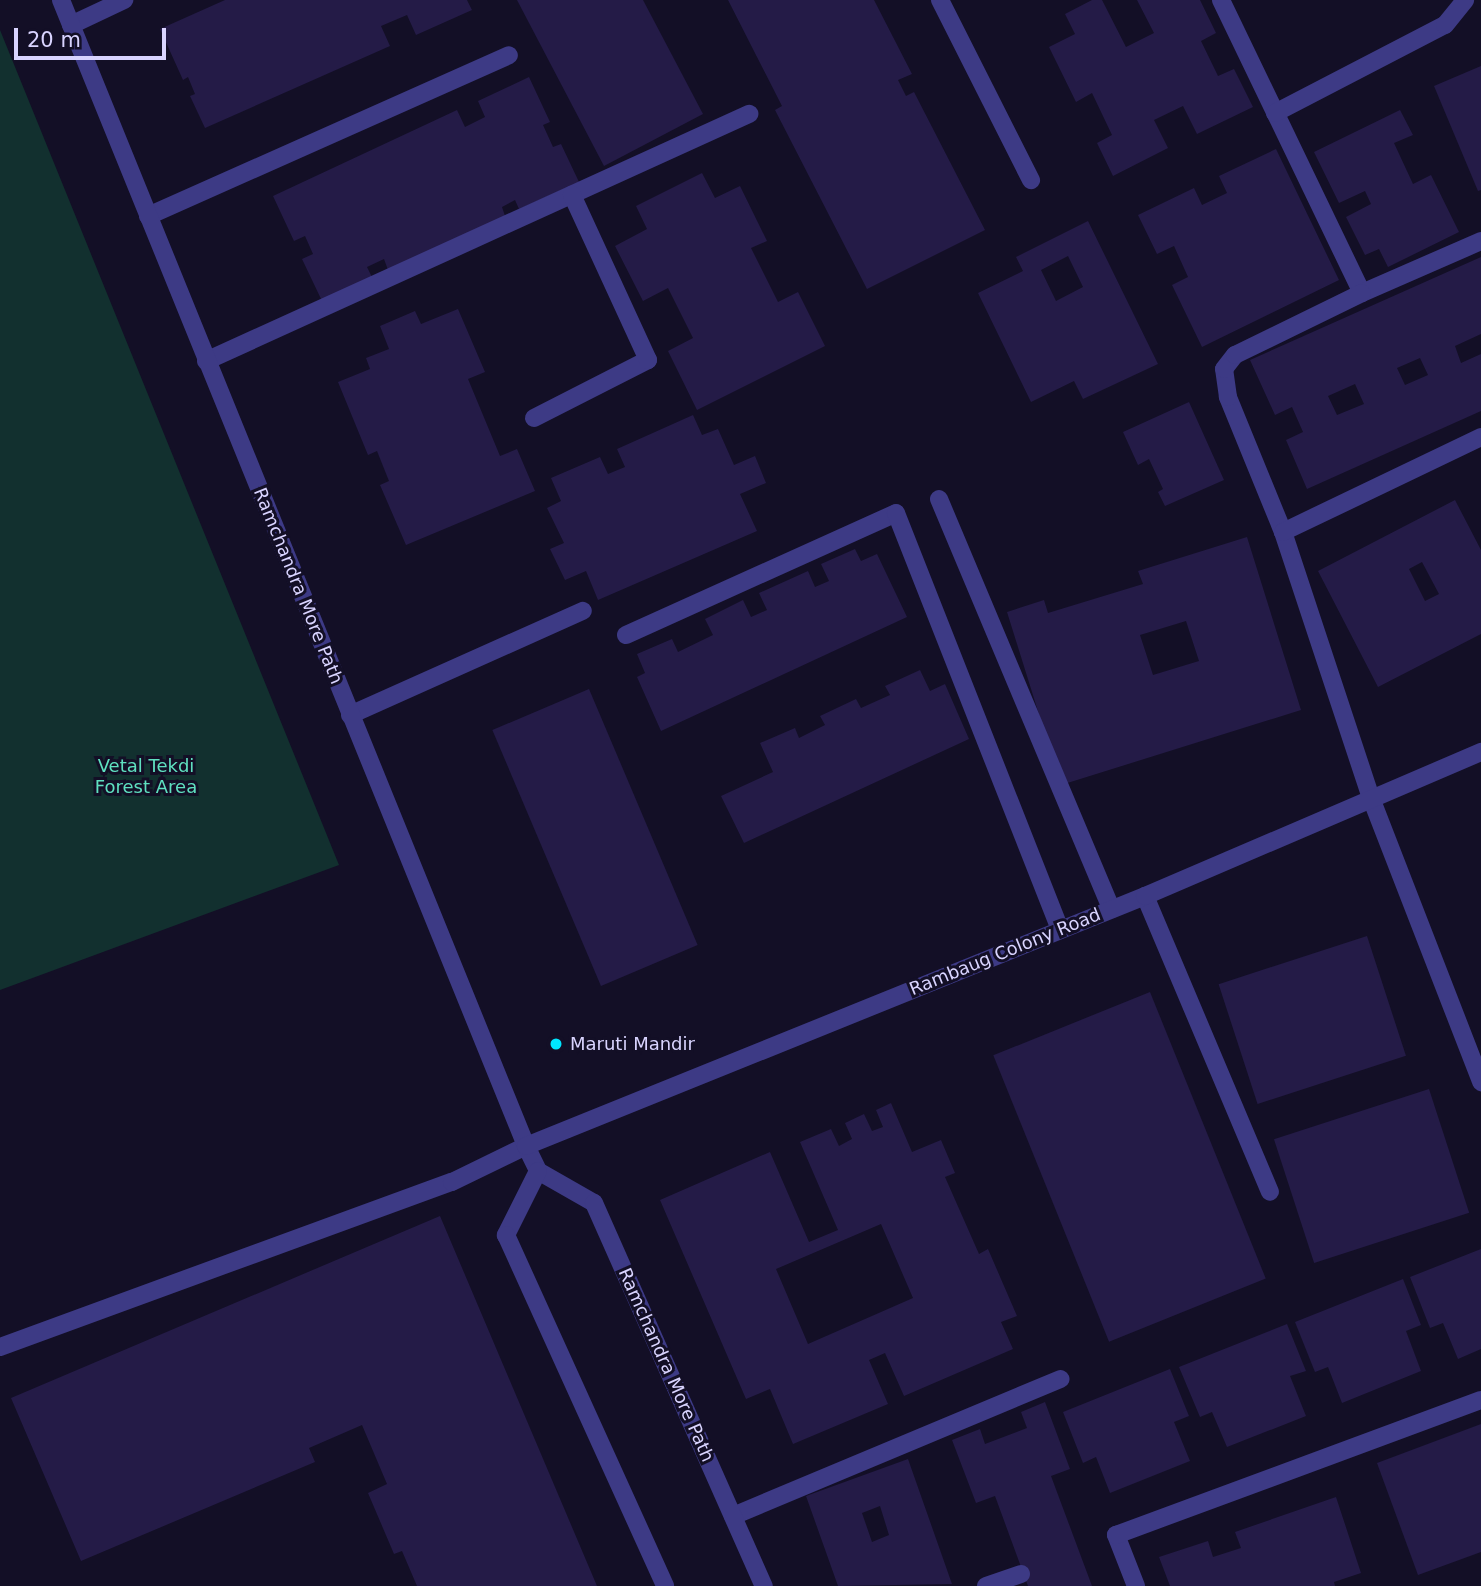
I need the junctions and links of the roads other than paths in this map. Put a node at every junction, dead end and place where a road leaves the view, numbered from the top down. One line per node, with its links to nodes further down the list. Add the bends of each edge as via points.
1 (61, 0): 6 (street, Ramchandra More Path)
2 (124, 0): 6 (street)
3 (940, 0): 10 (street)
4 (1220, 0): 8 (street)
5 (1465, 0): 8 (street, via 1445,25)
6 (71, 25): 12 (street, Ramchandra More Path)
7 (509, 55): 12 (street)
8 (1275, 113): 14 (street)
9 (749, 114): 11 (street)
10 (1031, 180)
11 (572, 195): 15 (street); 16 (street, via 648,360)
12 (148, 216): 15 (street, Ramchandra More Path)
13 (1481, 241): 14 (street)
14 (1362, 293): 19 (street, via 1235,355 1224,369 1228,397)
15 (206, 361): 22 (street, Ramchandra More Path)
16 (534, 418)
17 (1481, 437): 19 (street)
18 (939, 499): 26 (street)
19 (1283, 532): 24 (street)
20 (583, 611): 22 (street)
21 (626, 635): 27 (street, via 896,513)
22 (350, 715): 29 (street, Ramchandra More Path)
23 (1481, 752): 24 (street, Rambaug Colony Road)
24 (1371, 798): 25 (street, Rambaug Colony Road); 28 (street)
25 (1145, 896): 26 (street, Rambaug Colony Road); 31 (street)
26 (1111, 909): 27 (street, Rambaug Colony Road)
27 (1060, 930): 29 (street, Rambaug Colony Road)
28 (1481, 1082)
29 (526, 1146): 30 (street, Ramchandra More Path); 32 (street, Rambaug Colony Road, via 452,1182)
30 (537, 1171): 35 (street, Ramchandra More Path, via 594,1203); 37 (street, via 506,1235)
31 (1270, 1192)
32 (0, 1348)
33 (1060, 1378): 35 (street)
34 (1481, 1400): 40 (street, via 1116,1535)
35 (733, 1516): 38 (street, Ramchandra More Path)
36 (1021, 1574): 39 (street)
37 (665, 1586)
38 (764, 1586)
39 (986, 1586)
40 (1136, 1586)

